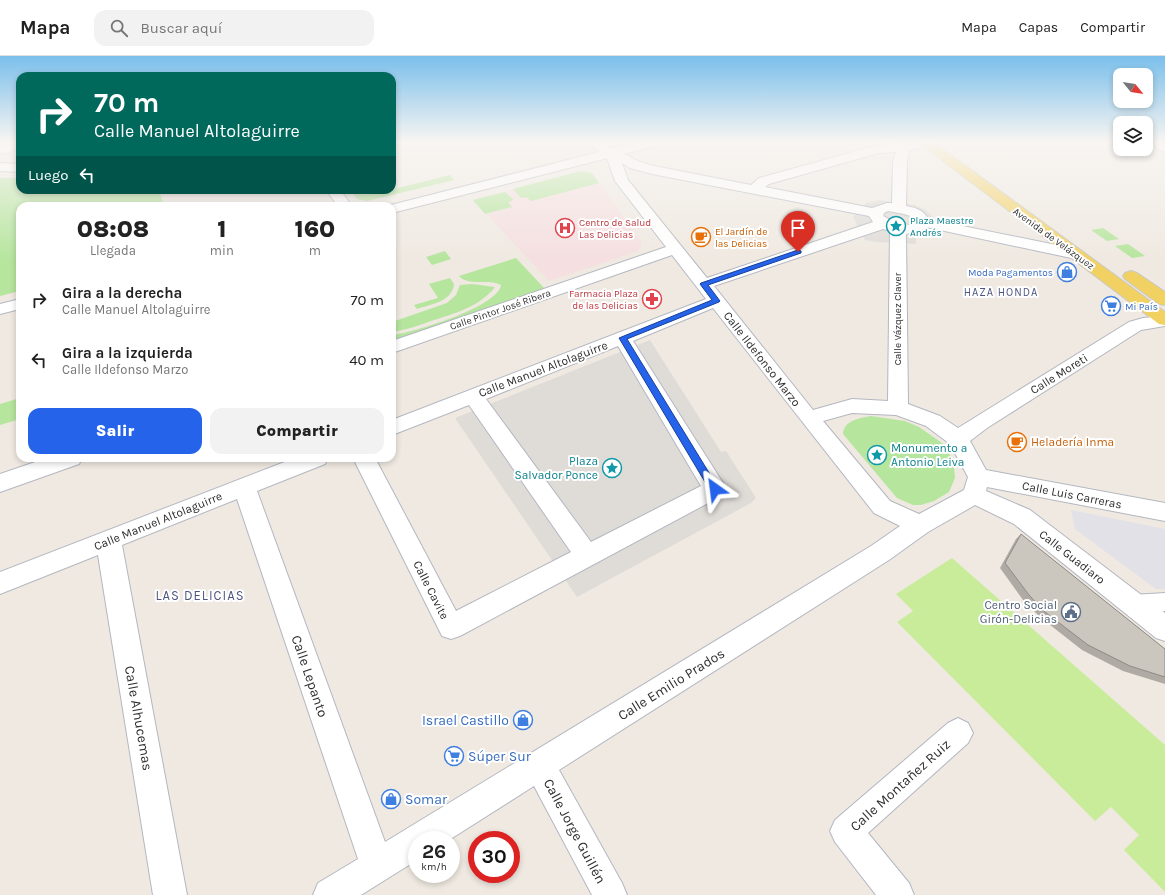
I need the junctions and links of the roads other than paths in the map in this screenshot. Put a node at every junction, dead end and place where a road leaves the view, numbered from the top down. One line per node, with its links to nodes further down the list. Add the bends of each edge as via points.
1 (501, 181): 9 (street)
2 (622, 181): 13 (street, Calle Ildefonso Marzo)
3 (708, 181): 8 (street)
4 (764, 181): 8 (street)
5 (900, 181): 10 (street)
6 (980, 181): 14 (main road, Avenida de Velázquez)
7 (993, 181): 14 (main road, Avenida de Velázquez)
8 (753, 190): 11 (street)
9 (396, 208)
10 (899, 208): 11 (street, via 882,208); 12 (street, via 913,212)
11 (886, 222): 12 (street, via 911,229); 16 (street); 27 (street, Calle Vázquez Claver)
12 (922, 222): 14 (street)
13 (676, 249): 16 (street, Calle Ildefonso Marzo); 25 (street, Calle Pintor José Ribera)
14 (1082, 250): 23 (main road, Avenida de Velázquez)
15 (1120, 268): 17 (main road)
16 (704, 284): 20 (street, Calle Ildefonso Marzo)
17 (1149, 289): 18 (street); 19 (main road)
18 (1165, 295)
19 (1165, 300)
20 (717, 301): 24 (street, Calle Manuel Altolaguirre); 28 (street, Calle Ildefonso Marzo)
21 (16, 305): 22 (street)
22 (0, 309)
23 (1165, 320): 30 (street, Calle Moreti, via 1135,326)
24 (622, 338): 26 (street, Calle Manuel Altolaguirre); 40 (street, via 715,489)
25 (396, 345)
26 (473, 396): 29 (street, Calle Manuel Altolaguirre); 40 (street)
27 (898, 408): 28 (street, via 852,406); 30 (street, via 933,421)
28 (808, 418): 38 (street, Calle Ildefonso Marzo, via 882,507)
29 (396, 426)
30 (958, 439): 35 (street)
31 (60, 462): 34 (street)
32 (307, 462): 36 (street, Calle Manuel Altolaguirre)
33 (366, 462): 40 (street, Calle Cavite, via 451,627)
34 (0, 483)
35 (977, 486): 37 (street, Calle Luis Carreras); 38 (street, Calle Emilio Prados); 43 (street, Calle Guadiaro, via 1022,516)
36 (244, 487): 39 (street, Calle Manuel Altolaguirre); 49 (street, Calle Lepanto)
37 (1165, 512)
38 (920, 525): 46 (street, Calle Emilio Prados, via 880,553)
39 (109, 540): 41 (street, Calle Manuel Altolaguirre); 50 (street, Calle Alhucemas)
40 (587, 556)
41 (0, 583)
42 (1165, 602): 43 (street)
43 (1133, 604): 44 (street, Calle Guadiaro)
44 (1165, 629)
45 (958, 733): 53 (street, Calle Montañez Ruiz, via 846,831)
46 (540, 766): 47 (street, Calle Emilio Prados); 52 (street, Calle Jorge Guillén)
47 (434, 831)
48 (408, 847): 49 (street, Calle Emilio Prados)
49 (377, 866): 51 (street, Calle Emilio Prados)
50 (170, 895)
51 (330, 895)
52 (610, 895)
53 (896, 895)

